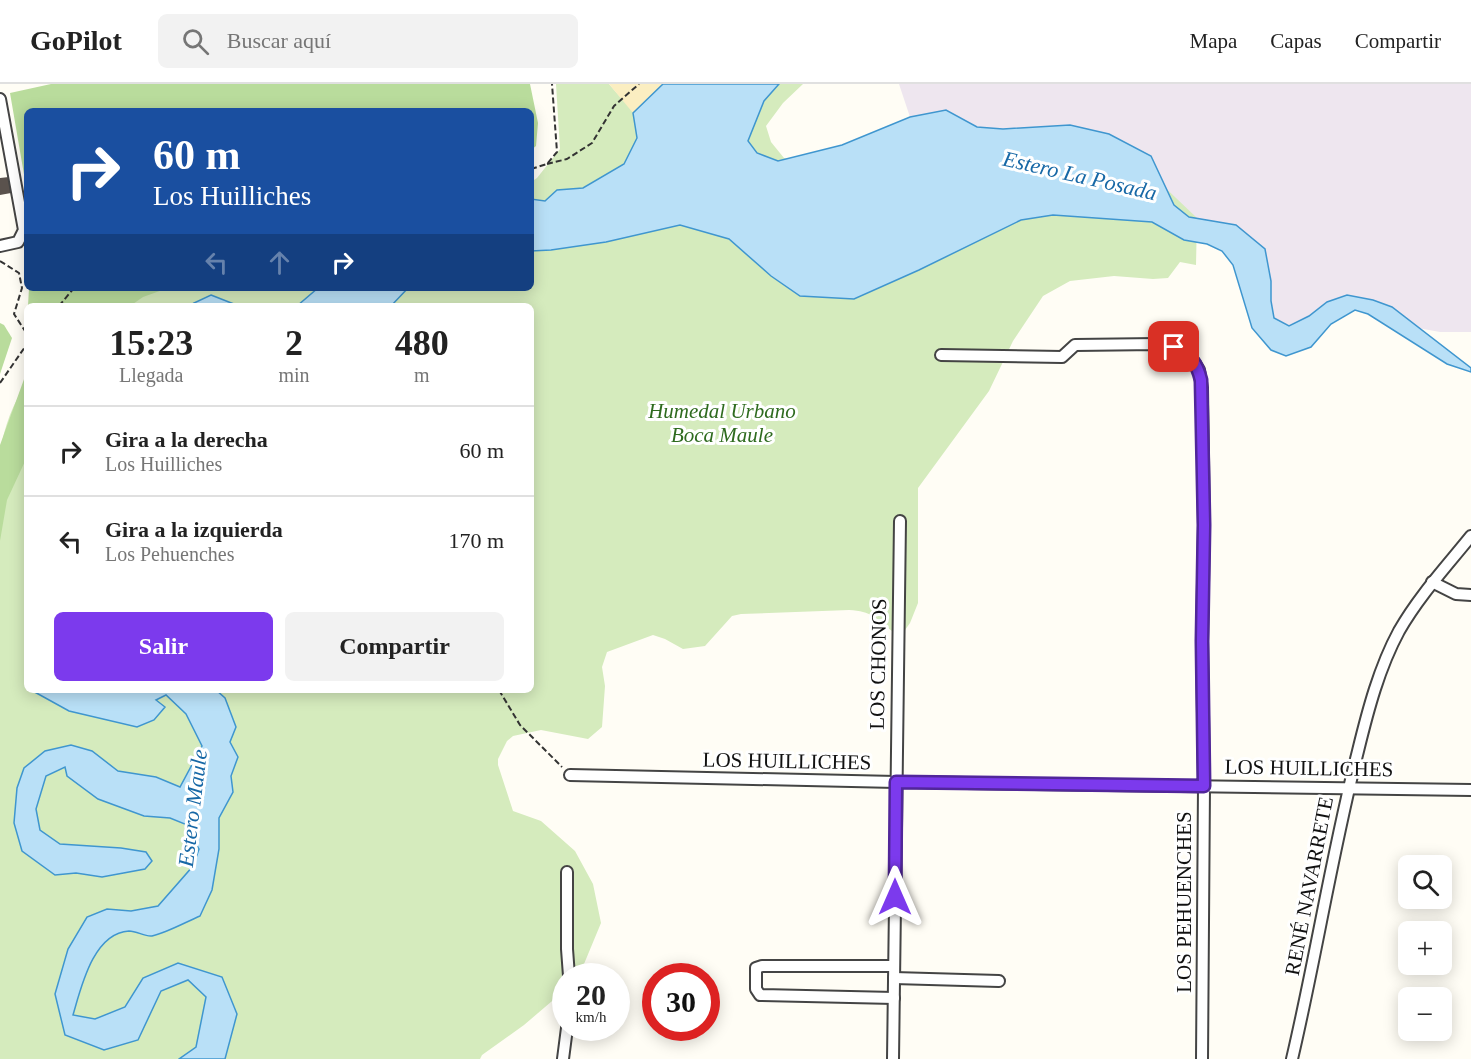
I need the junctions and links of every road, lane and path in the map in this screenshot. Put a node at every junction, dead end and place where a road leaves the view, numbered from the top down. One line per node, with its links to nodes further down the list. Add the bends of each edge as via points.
1 (552, 84): 4 (path, via 556,152)
2 (639, 84): 4 (path, via 614,106 592,143 567,159)
3 (0, 99): 6 (street, via 24,230 18,242)
4 (547, 164): 5 (path)
5 (534, 168)
6 (0, 246)
7 (0, 261): 10 (path, via 19,273 22,288 14,314)
8 (72, 291): 9 (path)
9 (62, 303)
10 (24, 329)
11 (24, 348): 13 (path)
12 (941, 355): 21 (street, LOS PEHUENCHES, via 1062,357 1075,345 1157,344 1182,350 1194,362 1201,380 1202,400)
13 (0, 383)
14 (900, 521): 20 (street, LOS CHONOS)
15 (1471, 536): 16 (street, RENÉ NAVARRETE)
16 (1432, 582): 17 (street, via 1456,594); 22 (street, RENÉ NAVARRETE, via 1385,662)
17 (1471, 595)
18 (501, 693): 19 (path, via 520,725)
19 (570, 775): 20 (street, LOS HUILLICHES)
20 (896, 782): 21 (street, LOS HUILLICHES); 26 (street, LOS CHONOS)
21 (1204, 786): 22 (street, LOS HUILLICHES); 32 (street, LOS PEHUENCHES)
22 (1348, 787): 23 (street, LOS HUILLICHES); 33 (street, RENÉ NAVARRETE)
23 (1471, 790)
24 (567, 872): 25 (street)
25 (568, 963)
26 (894, 972): 27 (street); 28 (street, LOS CHONOS); 28 (street, via 756,968 756,989 760,995)
27 (999, 981)
28 (894, 998): 31 (street, LOS CHONOS)
29 (565, 1041): 30 (street)
30 (563, 1059)
31 (893, 1059)
32 (1202, 1059)
33 (1292, 1059)

